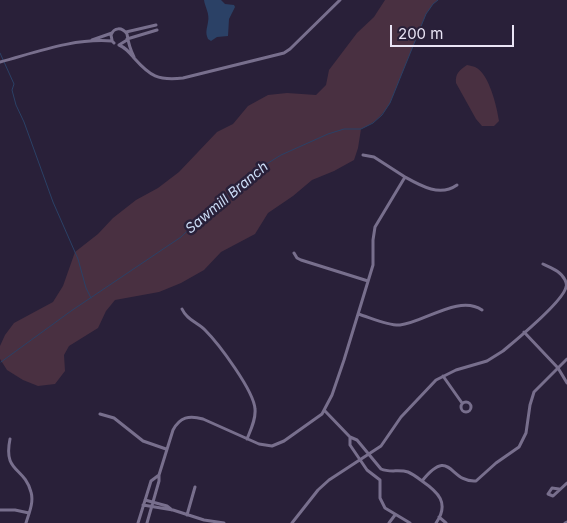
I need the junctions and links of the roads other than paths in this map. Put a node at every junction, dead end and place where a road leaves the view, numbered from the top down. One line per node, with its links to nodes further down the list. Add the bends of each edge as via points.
1 (340, 0): 9 (street, via 284,53 172,80 155,77)
2 (156, 25): 4 (street)
3 (157, 30): 6 (street)
4 (126, 32): 5 (street, via 118,28); 6 (street)
5 (112, 33): 7 (street); 8 (street)
6 (127, 39): 8 (street); 9 (street)
7 (87, 41): 8 (street); 10 (street)
8 (117, 44): 9 (street, via 126,48)
9 (136, 60)
10 (0, 62)
11 (363, 156): 12 (street, via 374,157)
12 (405, 177): 13 (street, via 435,190 450,190); 16 (street, via 375,227 372,240 374,260)
13 (457, 185)
14 (294, 253): 16 (street, via 301,260)
15 (543, 264): 20 (street, via 562,275 566,289)
16 (368, 281): 19 (street)
17 (182, 309): 30 (street, via 186,317 205,331 250,392 256,411)
18 (482, 310): 19 (street, via 473,305 459,306 400,325)
19 (358, 314): 26 (street)
20 (524, 332): 22 (street); 23 (street, via 487,361)
21 (567, 359): 22 (street)
22 (558, 368): 24 (street); 35 (street, via 534,392 526,433 519,447 476,481 467,480 438,465)
23 (443, 376): 25 (street); 32 (street, via 412,405 381,446)
24 (567, 383)
25 (462, 403)
26 (325, 411): 28 (street); 30 (street, via 314,422 278,444 264,446)
27 (100, 414): 31 (street, via 114,418 143,441)
28 (350, 437): 32 (street, via 357,440); 33 (street, via 350,445)
29 (10, 439): 45 (street, via 7,452 10,462 26,481 31,493)
30 (247, 439): 31 (street, via 190,416 176,425)
31 (166, 449): 34 (street)
32 (368, 455): 33 (street); 35 (street, via 385,471 406,472)
33 (361, 460): 46 (street, via 380,480 382,504); 53 (street, via 318,490)
34 (159, 475): 39 (street, via 152,481); 40 (street)
35 (422, 481): 48 (street, via 440,496)
36 (567, 482): 38 (street)
37 (195, 487): 47 (street)
38 (559, 489)
39 (145, 500): 40 (street); 41 (street)
40 (153, 502): 42 (street); 44 (street)
41 (143, 505): 42 (street); 50 (street)
42 (152, 507): 44 (street); 51 (street)
43 (0, 510): 45 (street)
44 (173, 510): 47 (street)
45 (29, 513): 49 (street)
46 (395, 514): 54 (street); 55 (street)
47 (187, 515): 52 (street)
48 (440, 516): 56 (street); 57 (street)
49 (26, 523)
50 (138, 523)
51 (147, 523)
52 (224, 523)
53 (292, 523)
54 (389, 523)
55 (410, 523)
56 (436, 523)
57 (446, 523)

